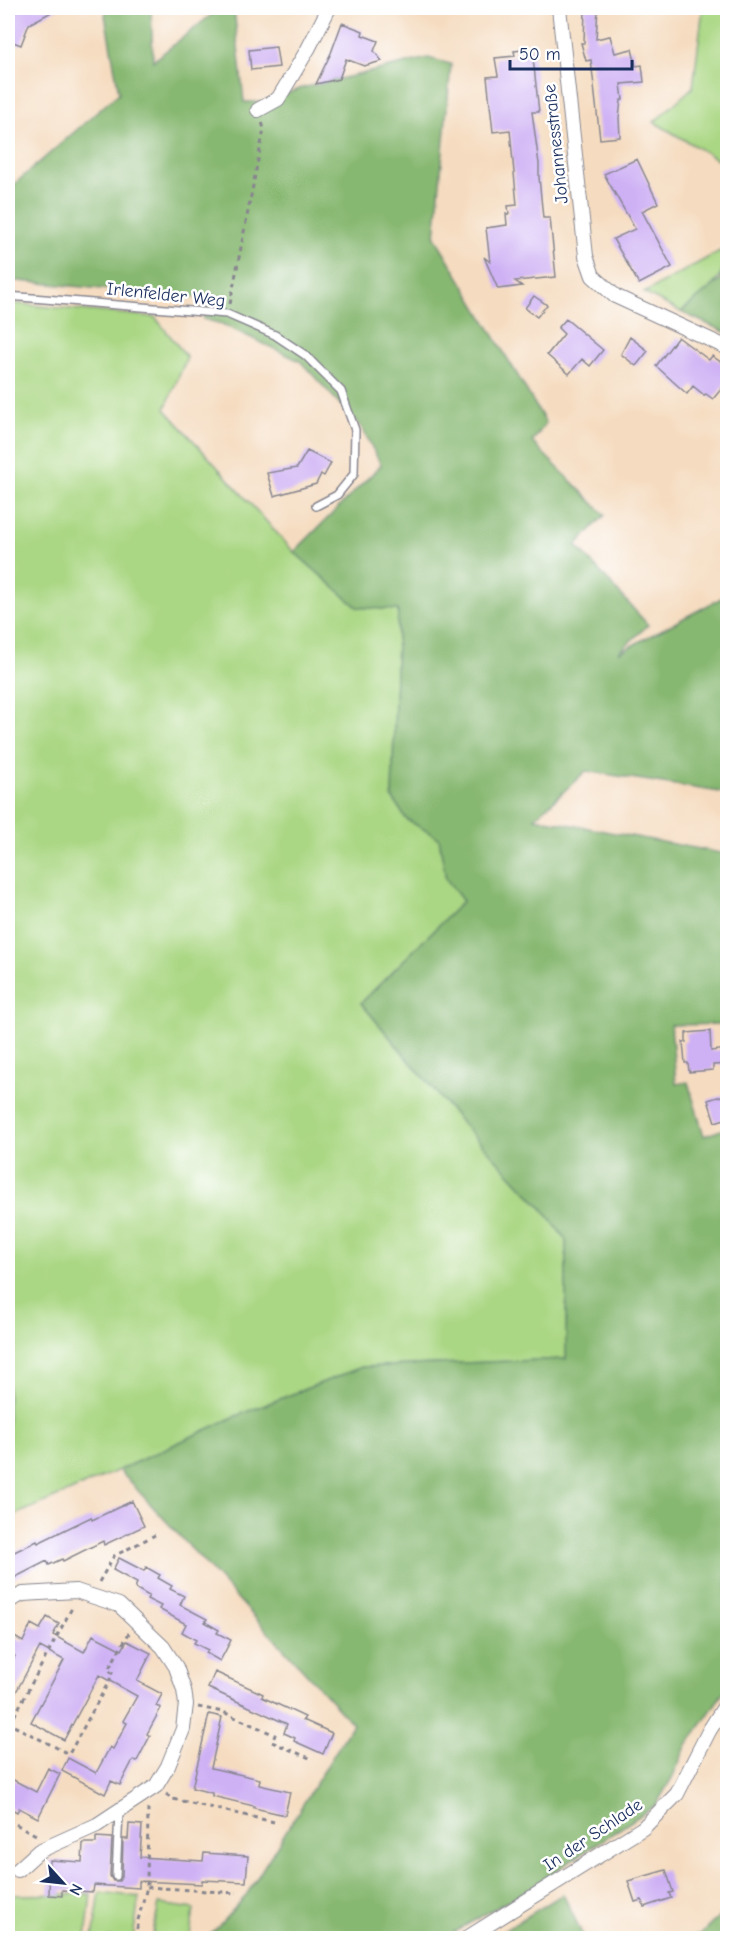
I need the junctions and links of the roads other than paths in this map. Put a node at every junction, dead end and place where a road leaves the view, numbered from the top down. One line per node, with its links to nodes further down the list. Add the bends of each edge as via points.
1 (328, 8): 3 (street, via 278,99)
2 (559, 8): 5 (street, Johannesstraße, via 586,256 593,276 615,296)
3 (258, 110)
4 (8, 296): 6 (lane, Irlenfelder Weg, via 228,314 275,335 305,355 341,391 355,430 354,474 337,495)
5 (728, 348)
6 (316, 506)
7 (8, 1601): 9 (street, via 22,1594 76,1591 119,1605 163,1647 177,1667 186,1704 183,1729 168,1766 152,1789)
8 (728, 1701): 12 (street, In der Schlade, via 677,1794 643,1828)
9 (119, 1812): 10 (street, via 39,1851); 11 (lane)
10 (18, 1870)
11 (116, 1876)
12 (467, 1938)

